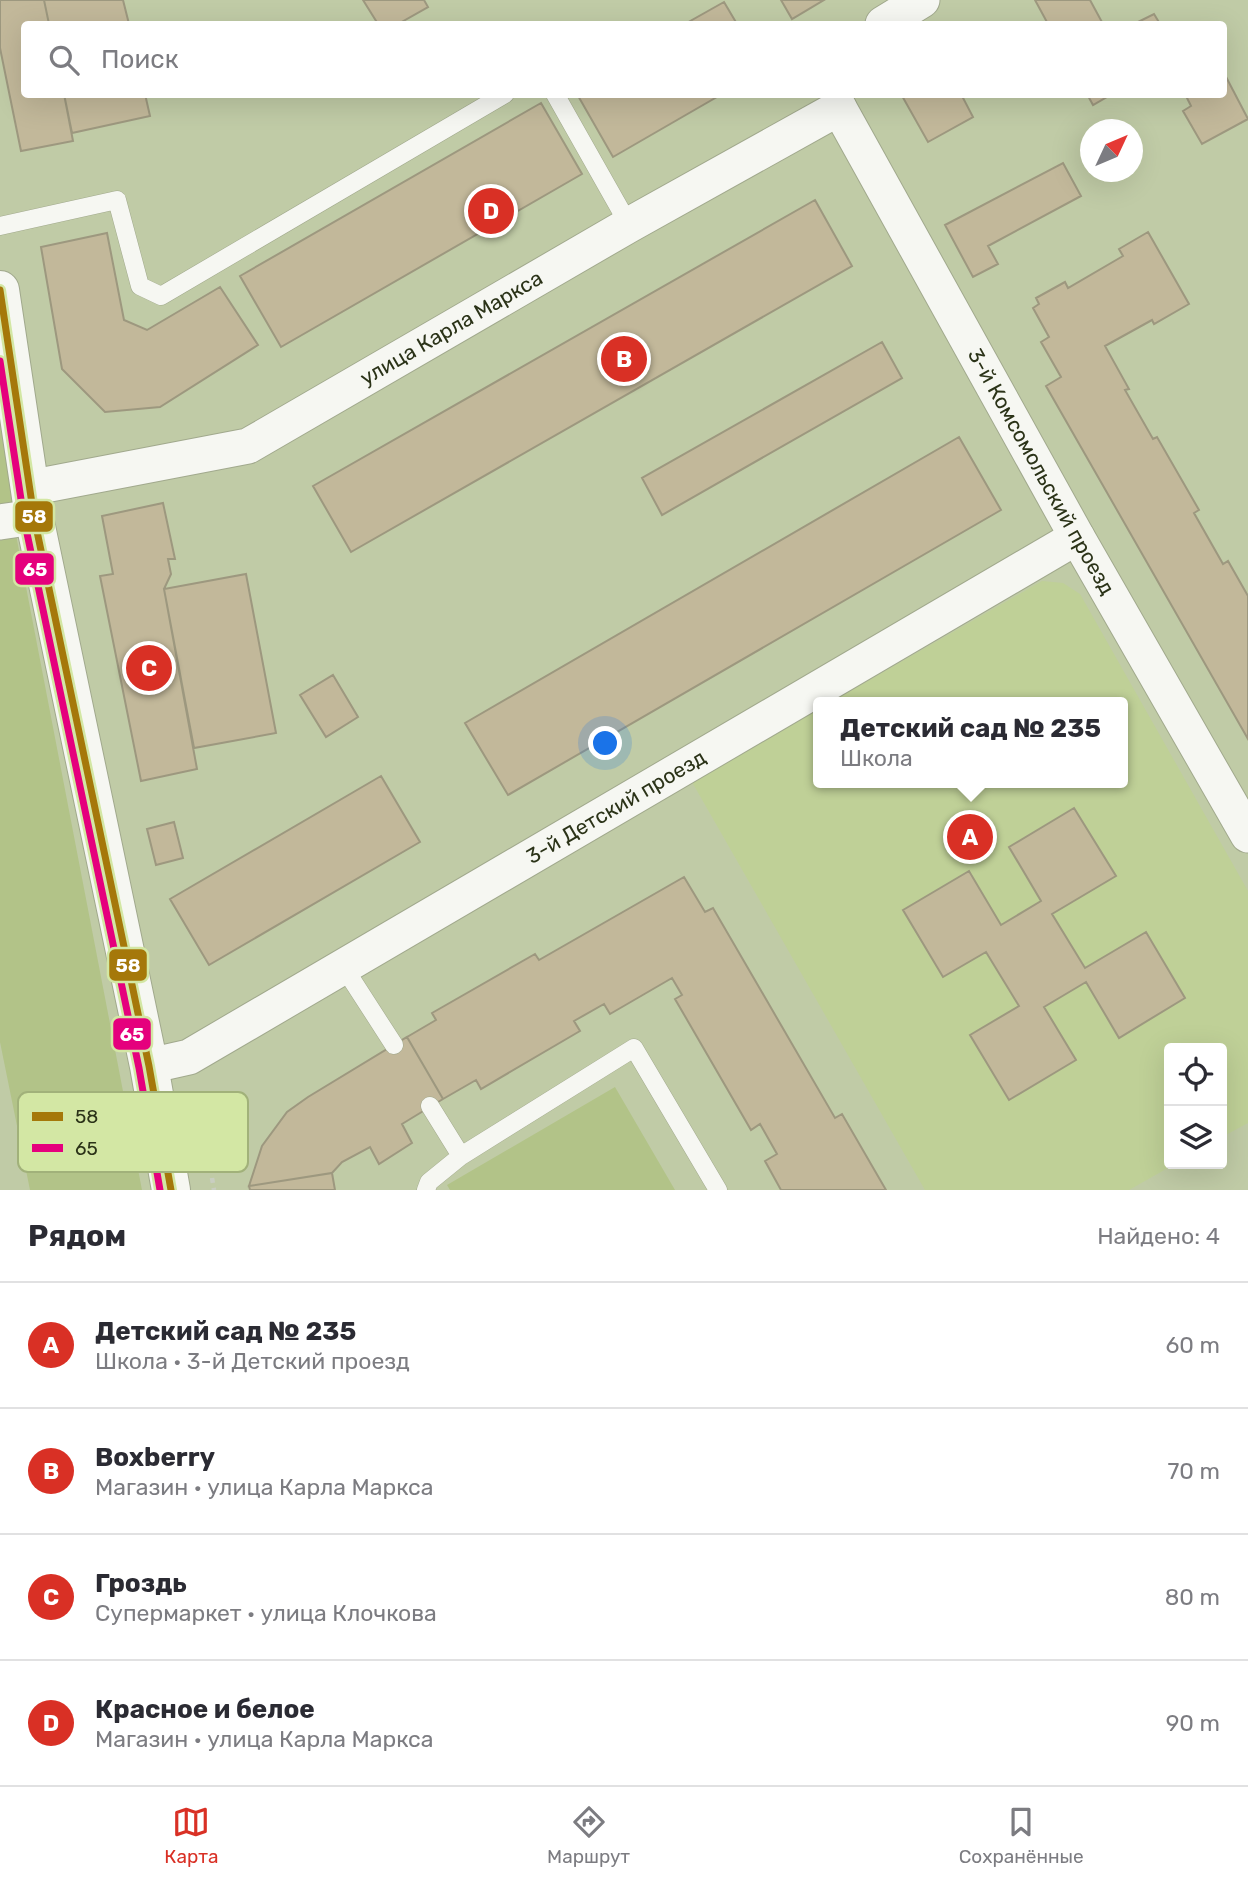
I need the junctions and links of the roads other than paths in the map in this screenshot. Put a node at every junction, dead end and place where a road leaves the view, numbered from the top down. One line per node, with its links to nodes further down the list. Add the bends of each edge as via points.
1 (922, 0): 2 (street)
2 (888, 21)
3 (498, 98): 7 (lane, via 161,296 140,286 117,200)
4 (557, 98): 6 (lane)
5 (839, 101): 6 (street, улица Карла Маркса); 10 (street, 3-й Комсомольский проезд)
6 (629, 225): 9 (street, улица Карла Маркса, via 248,446)
7 (0, 226)
8 (0, 290): 9 (street)
9 (21, 509): 14 (street)
10 (1077, 537): 11 (street, 3-й Комсомольский проезд); 12 (street, 3-й Детский проезд)
11 (1248, 835)
12 (343, 966): 13 (lane); 14 (street, 3-й Детский проезд, via 189,1057)
13 (394, 1045)
14 (149, 1066): 15 (street)
15 (154, 1092)
16 (430, 1106): 17 (lane)
17 (461, 1156): 20 (lane, via 429,1182); 21 (lane, via 634,1048)
18 (168, 1172): 19 (street)
19 (171, 1190)
20 (426, 1190)
21 (718, 1190)

